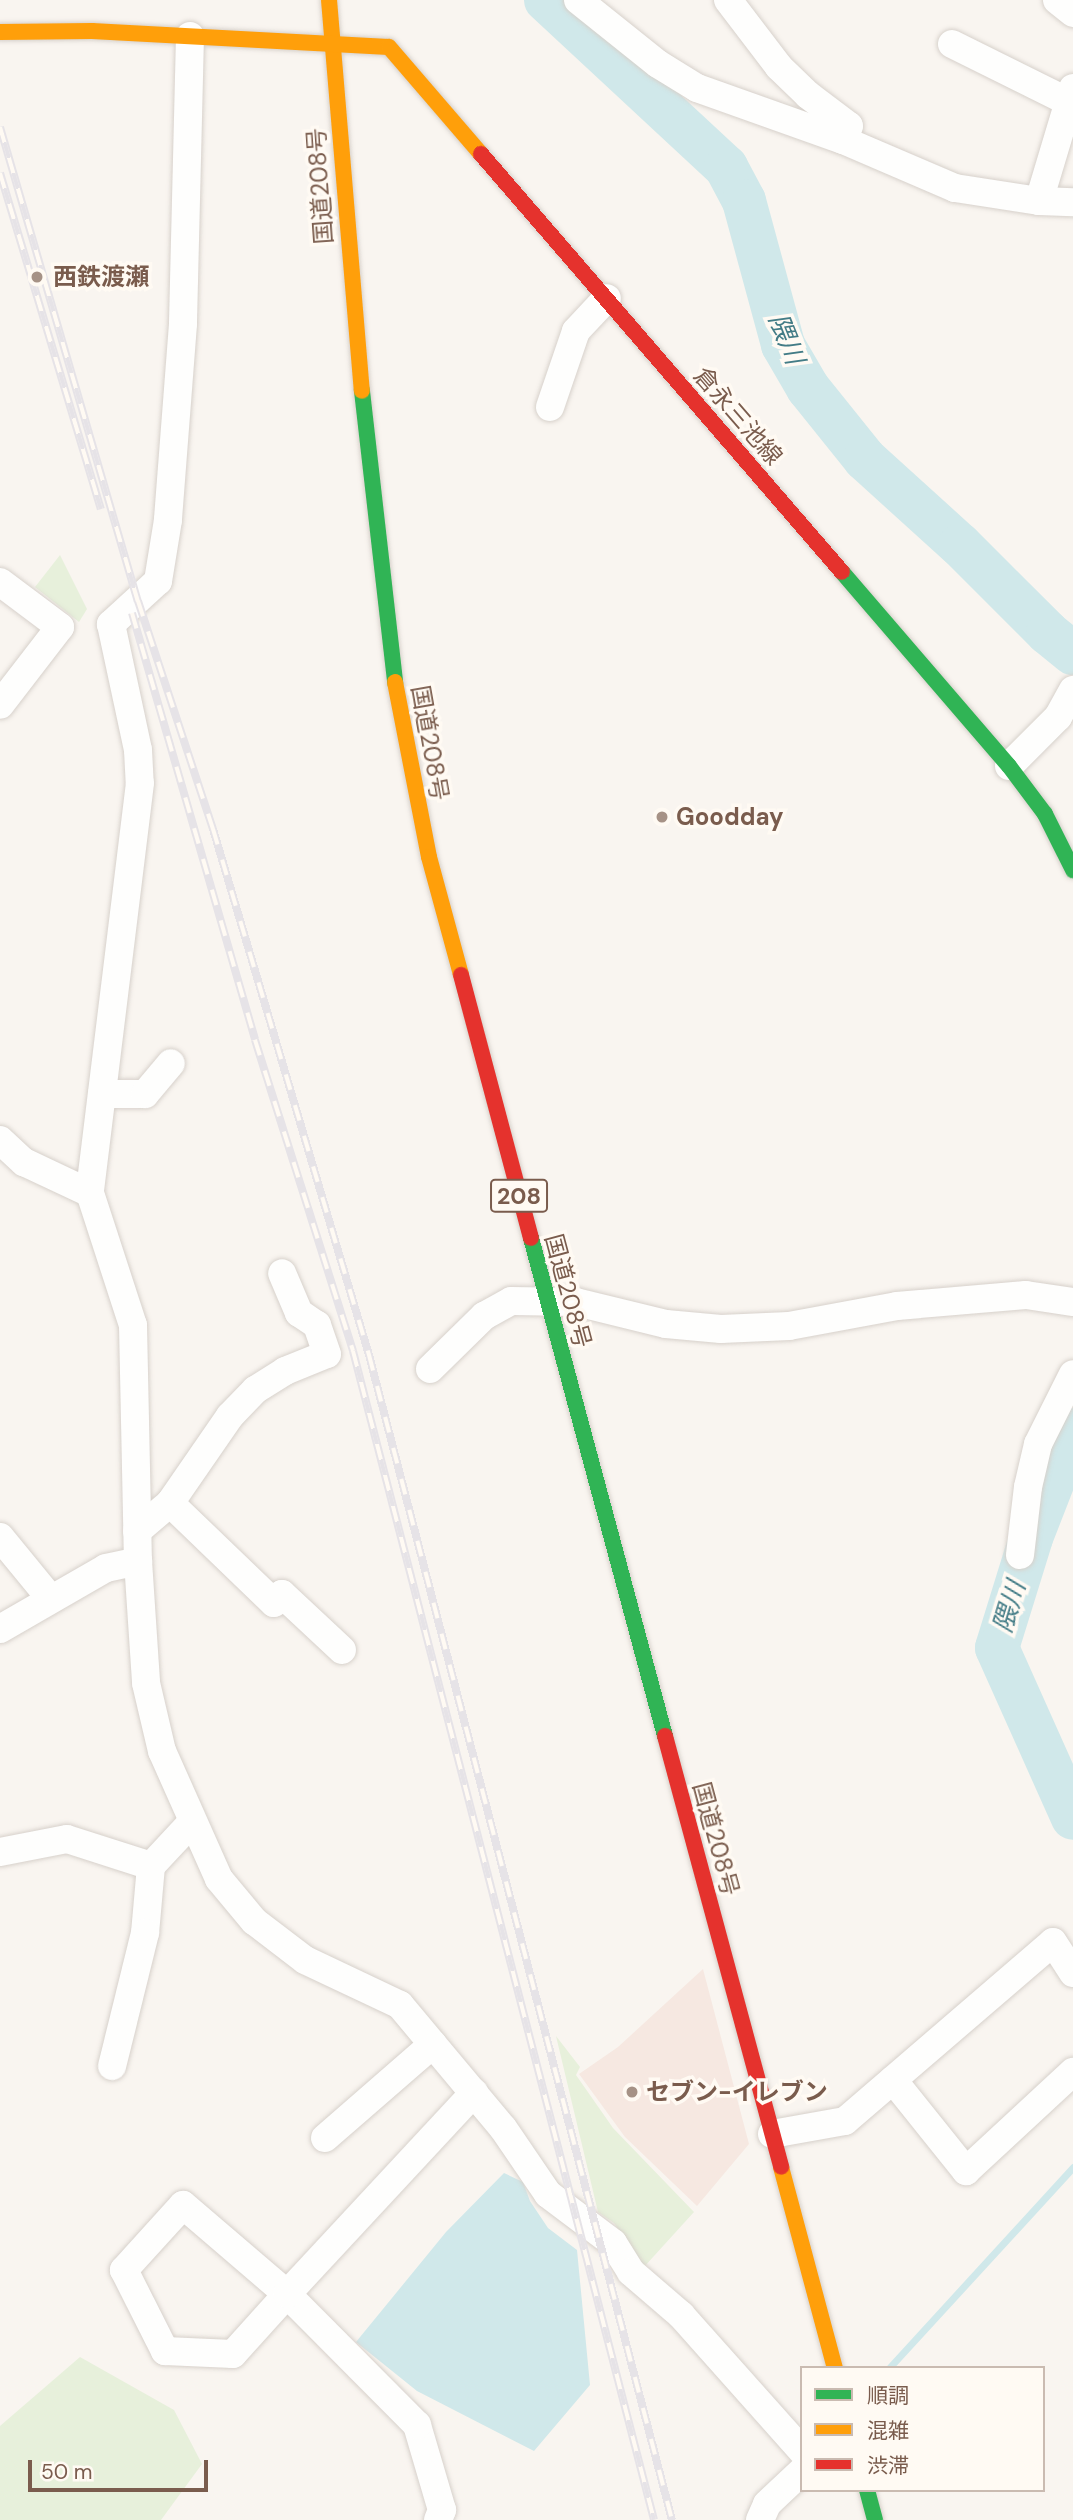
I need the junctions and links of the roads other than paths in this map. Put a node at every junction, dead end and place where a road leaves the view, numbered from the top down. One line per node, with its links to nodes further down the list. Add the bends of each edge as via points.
1 (329, 0): 9 (main road, 国道208号 / 208)
2 (578, 0): 11 (street, via 658,64 697,88)
3 (728, 0): 11 (street, via 779,67 849,127)
4 (1057, 0): 5 (street)
5 (1073, 13)
6 (0, 32): 7 (main road, 倉永三池線)
7 (190, 36): 9 (main road, 倉永三池線); 22 (street, via 183,324 168,520 158,581 111,624 138,750 140,783)
8 (953, 44): 10 (street)
9 (333, 46): 14 (main road, 倉永三池線, via 390,47); 26 (main road, 国道208号 / 208, via 350,276 400,715 429,857)
10 (1071, 95): 12 (street)
11 (843, 140): 12 (street, via 955,188)
12 (1039, 201): 13 (street)
13 (1073, 202)
14 (607, 298): 15 (street, via 576,331); 19 (main road, 倉永三池線)
15 (550, 407)
16 (0, 582): 18 (street, via 60,627)
17 (1073, 690): 19 (street, via 1058,718)
18 (0, 705)
19 (1009, 766): 20 (main road, 倉永三池線, via 1045,814)
20 (1073, 870)
21 (171, 1063): 22 (street, via 145,1094)
22 (102, 1094): 24 (street)
23 (0, 1140): 24 (street, via 24,1162)
24 (90, 1193): 31 (street, via 133,1325)
25 (282, 1273): 30 (street, via 299,1313 317,1325 327,1354 285,1371 255,1390 230,1416)
26 (547, 1299): 27 (street, via 576,1301 666,1324 721,1329 789,1326 897,1306 1026,1295); 28 (street, via 511,1301 484,1316); 47 (main road, 国道208号 / 208)
27 (1073, 1302)
28 (430, 1369)
29 (1073, 1374): 33 (street, via 1038,1444)
30 (170, 1503): 31 (street); 37 (street, via 274,1603 282,1594)
31 (137, 1531): 34 (street)
32 (0, 1537): 35 (street)
33 (1020, 1555)
34 (138, 1561): 35 (street, via 106,1569); 38 (street, via 146,1683 162,1752)
35 (51, 1599): 36 (street)
36 (0, 1629)
37 (342, 1650)
38 (192, 1822): 40 (street); 42 (street, via 219,1879 254,1921 306,1960 400,2005)
39 (0, 1852): 40 (street, via 66,1839)
40 (151, 1866): 43 (street, via 145,1933)
41 (1073, 1973): 45 (street, via 1053,1942)
42 (433, 2044): 46 (street); 48 (street)
43 (112, 2066)
44 (1073, 2072): 45 (street, via 966,2171)
45 (893, 2080): 47 (street, via 845,2121)
46 (474, 2093): 49 (street); 51 (street, via 548,2194 613,2243 631,2272 681,2315)
47 (772, 2134): 50 (main road, 国道208号 / 208)
48 (325, 2138)
49 (287, 2294): 49 (street, via 233,2354 165,2351 124,2270 183,2205); 54 (street, via 417,2425 442,2510)
50 (834, 2366)
51 (800, 2449)
52 (800, 2473): 55 (street, via 767,2504)
53 (868, 2492): 56 (main road)
54 (438, 2520)
55 (760, 2520)
56 (875, 2520)

